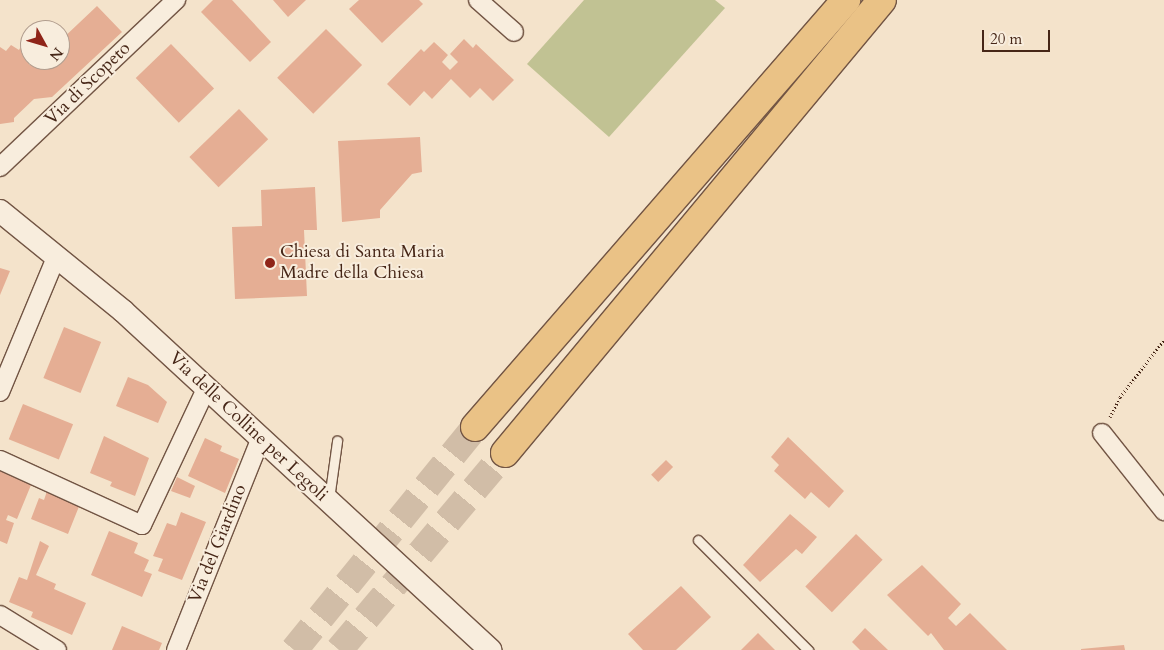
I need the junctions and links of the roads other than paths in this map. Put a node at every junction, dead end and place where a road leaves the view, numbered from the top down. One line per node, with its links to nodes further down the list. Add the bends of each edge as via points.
1 (176, 0): 6 (street, Via di Scopeto)
2 (478, 0): 5 (street)
3 (846, 0): 11 (highway)
4 (882, 0): 15 (highway)
5 (514, 32)
6 (0, 167)
7 (0, 211): 8 (street, Via delle Colline per Legoli)
8 (57, 255): 9 (street, Via delle Colline per Legoli); 10 (street)
9 (207, 388): 13 (street, Via delle Colline per Legoli); 16 (street, via 142,525)
10 (0, 392)
11 (476, 427)
12 (1102, 433): 18 (street)
13 (261, 438): 17 (street, Via delle Colline per Legoli); 22 (street, Via del Giardino)
14 (337, 441): 17 (lane)
15 (505, 453)
16 (0, 460)
17 (328, 502): 23 (street, Via delle Colline per Legoli)
18 (1164, 512)
19 (698, 540): 24 (lane)
20 (0, 615): 21 (street)
21 (57, 650)
22 (176, 650)
23 (490, 650)
24 (808, 650)

